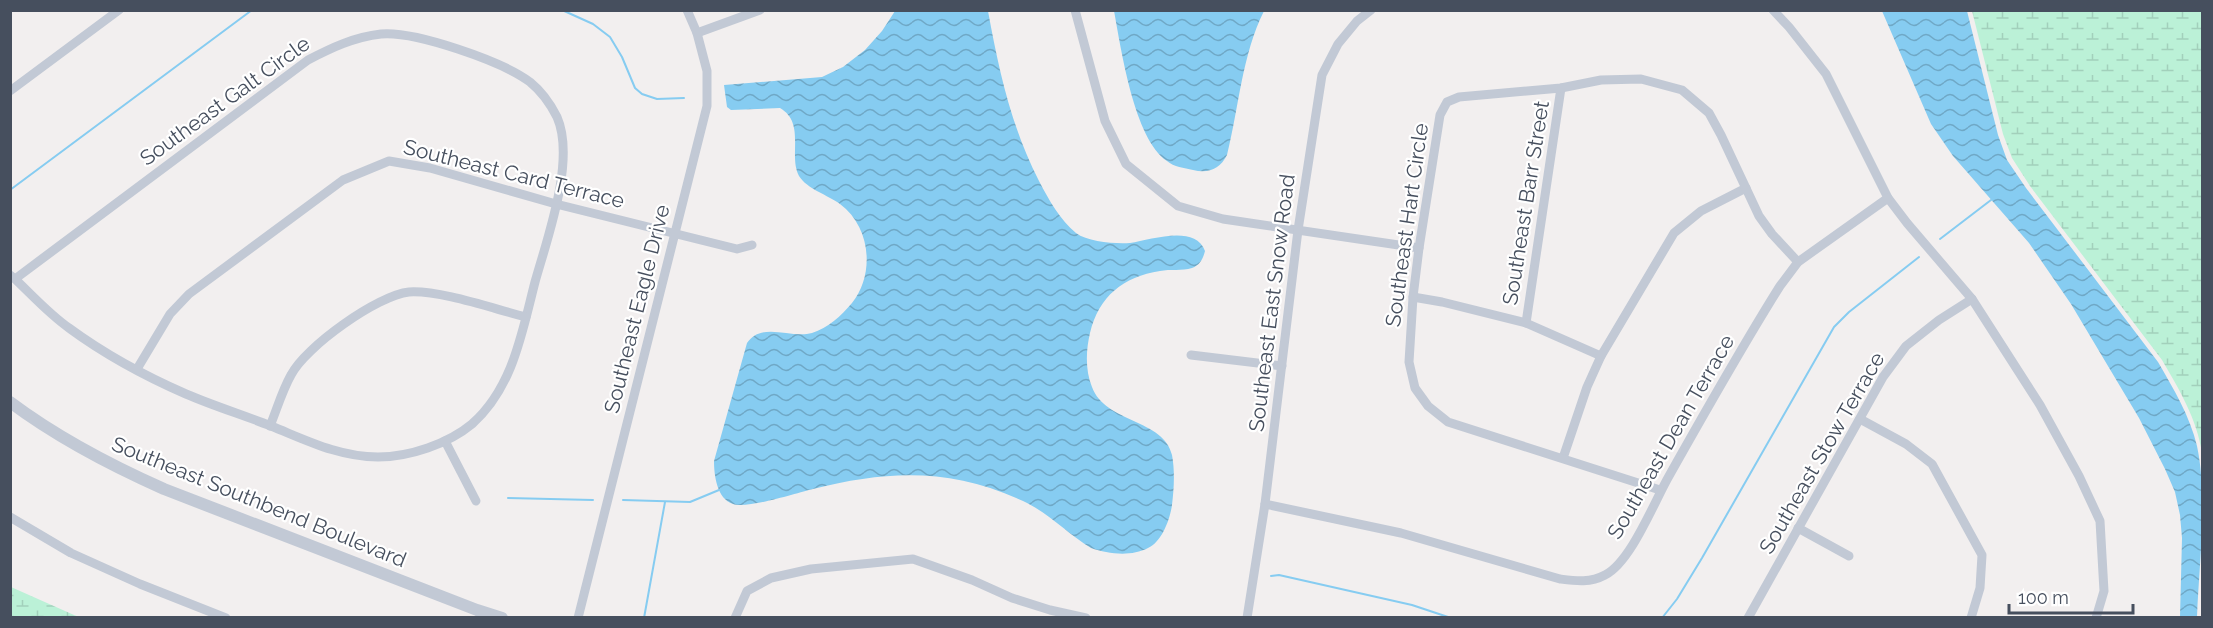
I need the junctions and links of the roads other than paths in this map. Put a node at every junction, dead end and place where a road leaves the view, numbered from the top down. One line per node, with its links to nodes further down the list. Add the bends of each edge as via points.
1 (119, 10): 9 (street)
2 (687, 10): 7 (street, Southeast Eagle Drive)
3 (760, 10): 7 (street)
4 (1075, 10): 13 (street, via 1105,121 1126,164 1178,206 1223,219)
5 (1371, 10): 13 (street, Southeast East Snow Road, via 1338,44 1322,75)
6 (1773, 10): 11 (street, via 1826,74)
7 (697, 33): 14 (street, Southeast Eagle Drive, via 707,71 706,106)
8 (1561, 88): 10 (street, Southeast Hart Circle, via 1601,80 1641,79 1682,90 1709,113); 16 (street, Southeast Hart Circle, via 1459,97 1448,102 1440,115); 22 (street, Southeast Barr Street)
9 (10, 91)
10 (1746, 188): 17 (street, Southeast Hart Circle, via 1759,216); 24 (street, via 1701,211 1674,233)
11 (1888, 198): 17 (street, Southeast Dean Terrace); 20 (street)
12 (556, 204): 14 (street, Southeast Card Terrace); 18 (street, Southeast Galt Circle, via 564,162 562,136 558,118 530,82 431,40 382,34 347,41 308,60); 21 (street, Southeast Galt Circle); 26 (street, Southeast Card Terrace, via 430,168 389,161 343,180 189,294 170,314)
13 (1298, 230): 16 (street); 25 (street, Southeast East Snow Road)
14 (674, 233): 15 (street, Southeast Card Terrace, via 737,249); 40 (street, Southeast Eagle Drive)
15 (752, 245)
16 (1419, 248): 19 (street, Southeast Hart Circle)
17 (1798, 262): 32 (street, Southeast Dean Terrace, via 1762,314)
18 (13, 277): 26 (street, Southeast Galt Circle, via 68,328)
19 (1413, 297): 22 (street); 31 (street, Southeast Hart Circle, via 1409,362 1415,388 1428,405 1448,422)
20 (1972, 299): 28 (street, Southeast Stow Terrace, via 1906,346); 46 (street, via 2040,405 2100,521 2104,591)
21 (526, 318): 29 (street, via 430,293 407,292 375,304 316,345 292,373); 30 (street, Southeast Galt Circle, via 514,362 495,396 472,423)
22 (1526, 323): 24 (street)
23 (1191, 355): 25 (street)
24 (1601, 356): 31 (street)
25 (1282, 366): 34 (street, Southeast East Snow Road)
26 (137, 369): 29 (street, Southeast Galt Circle, via 186,394)
27 (10, 402): 39 (street, Southeast Southbend Boulevard, via 120,470)
28 (1860, 418): 36 (street, Southeast Stow Terrace); 45 (street, via 1932,464 1983,555 1980,588)
29 (270, 426): 30 (street, Southeast Galt Circle, via 335,452 360,456 404,454)
30 (445, 441): 33 (street)
31 (1563, 458): 32 (street, Southeast Hart Circle)
32 (1660, 490): 34 (street, Southeast Dean Terrace, via 1623,559 1606,575 1586,581 1560,579 1401,533)
33 (476, 501)
34 (1265, 504): 43 (street, Southeast East Snow Road)
35 (10, 518): 38 (street, via 81,557)
36 (1798, 528): 37 (street); 44 (street, Southeast Stow Terrace)
37 (1849, 556)
38 (226, 618)
39 (502, 618)
40 (578, 618)
41 (735, 618): 42 (street, via 747,591 771,578 811,569 913,559 1012,598)
42 (1086, 618)
43 (1247, 618)
44 (1748, 618)
45 (1971, 618)
46 (2096, 618)

